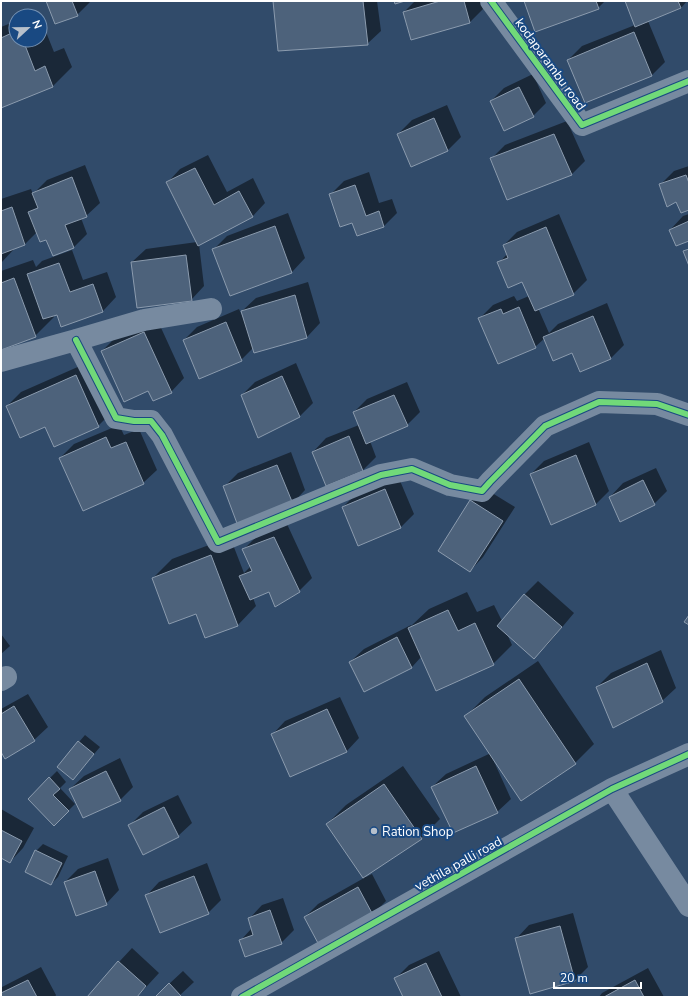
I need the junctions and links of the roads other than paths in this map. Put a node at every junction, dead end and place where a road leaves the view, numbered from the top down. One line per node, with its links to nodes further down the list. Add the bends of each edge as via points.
1 (491, 1): 2 (street, kodaparambu road, via 582,125)
2 (689, 81)
3 (211, 309): 4 (street, via 144,320)
4 (76, 340): 5 (street); 6 (street, via 116,418 151,421 162,435 218,542 381,475 412,469 450,485 482,492 545,426 599,402 657,404)
5 (1, 361)
6 (689, 415)
7 (689, 754): 8 (street, vethila palli road)
8 (612, 789): 9 (street); 10 (street, vethila palli road)
9 (689, 906)
10 (242, 997)

